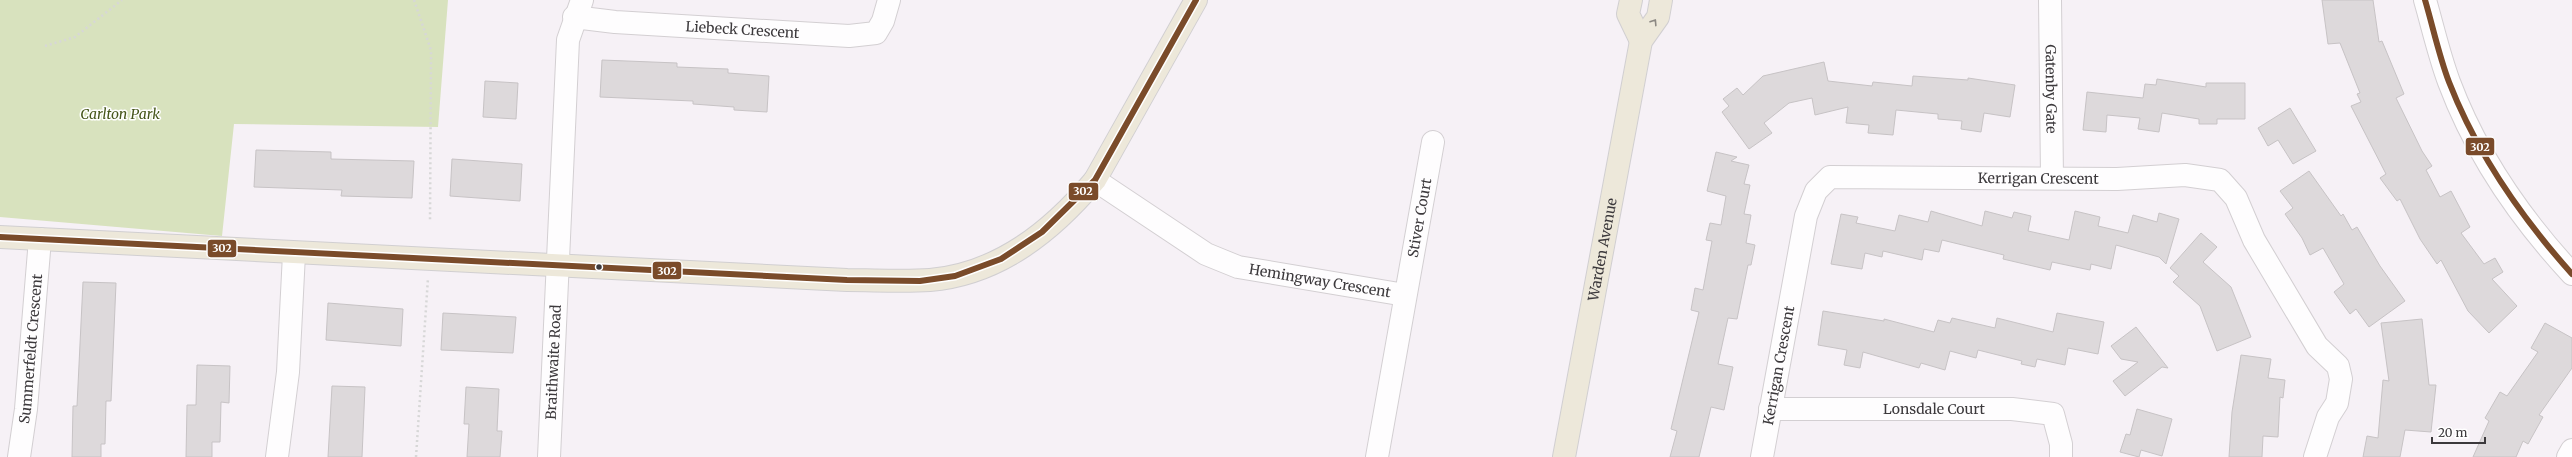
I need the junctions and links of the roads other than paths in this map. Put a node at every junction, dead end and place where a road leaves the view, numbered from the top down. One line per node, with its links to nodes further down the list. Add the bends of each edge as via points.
1 (889, 0): 7 (street, Liebeck Crescent, via 883,21 876,33 849,36 615,22)
2 (1196, 0): 11 (main road)
3 (1631, 0): 8 (main road, via 1628,14)
4 (1661, 0): 8 (main road, Warden Avenue, one-way to 4, via 1658,17)
5 (2050, 0): 10 (street, Gatenby Gate)
6 (2425, 0): 16 (street, via 2447,76 2473,133 2508,196 2551,252)
7 (578, 8): 15 (street, Liebeck Crescent, via 568,40)
8 (1641, 42): 24 (main road, Warden Avenue)
9 (1433, 142): 17 (street, Stiver Court)
10 (2052, 178): 18 (street, Kerrigan Crescent, via 1830,177 1816,191 1806,216); 27 (street, Kerrigan Crescent, via 2118,179 2185,175 2213,177 2227,186 2236,198 2254,240 2317,346 2338,366 2341,379 2337,403 2328,417)
11 (1095, 180): 15 (main road, via 1073,205 1036,239 1017,251 965,274 931,280 847,280); 17 (street, Hemingway Crescent, via 1206,254 1238,267)
12 (0, 237): 13 (main road)
13 (40, 239): 14 (main road); 20 (street, Summerfeldt Crescent, via 26,409)
14 (294, 254): 15 (main road); 21 (street, via 288,372)
15 (559, 266): 22 (street, Braithwaite Road)
16 (2572, 274)
17 (1405, 294): 23 (street, Hemingway Crescent)
18 (1770, 409): 25 (street, Kerrigan Crescent); 26 (street, Lonsdale Court, via 2012,409 2053,414 2061,444)
19 (2572, 450): 28 (street)
20 (19, 457)
21 (277, 457)
22 (549, 457)
23 (1377, 457)
24 (1564, 457)
25 (1762, 457)
26 (2061, 457)
27 (2315, 457)
28 (2568, 457)

